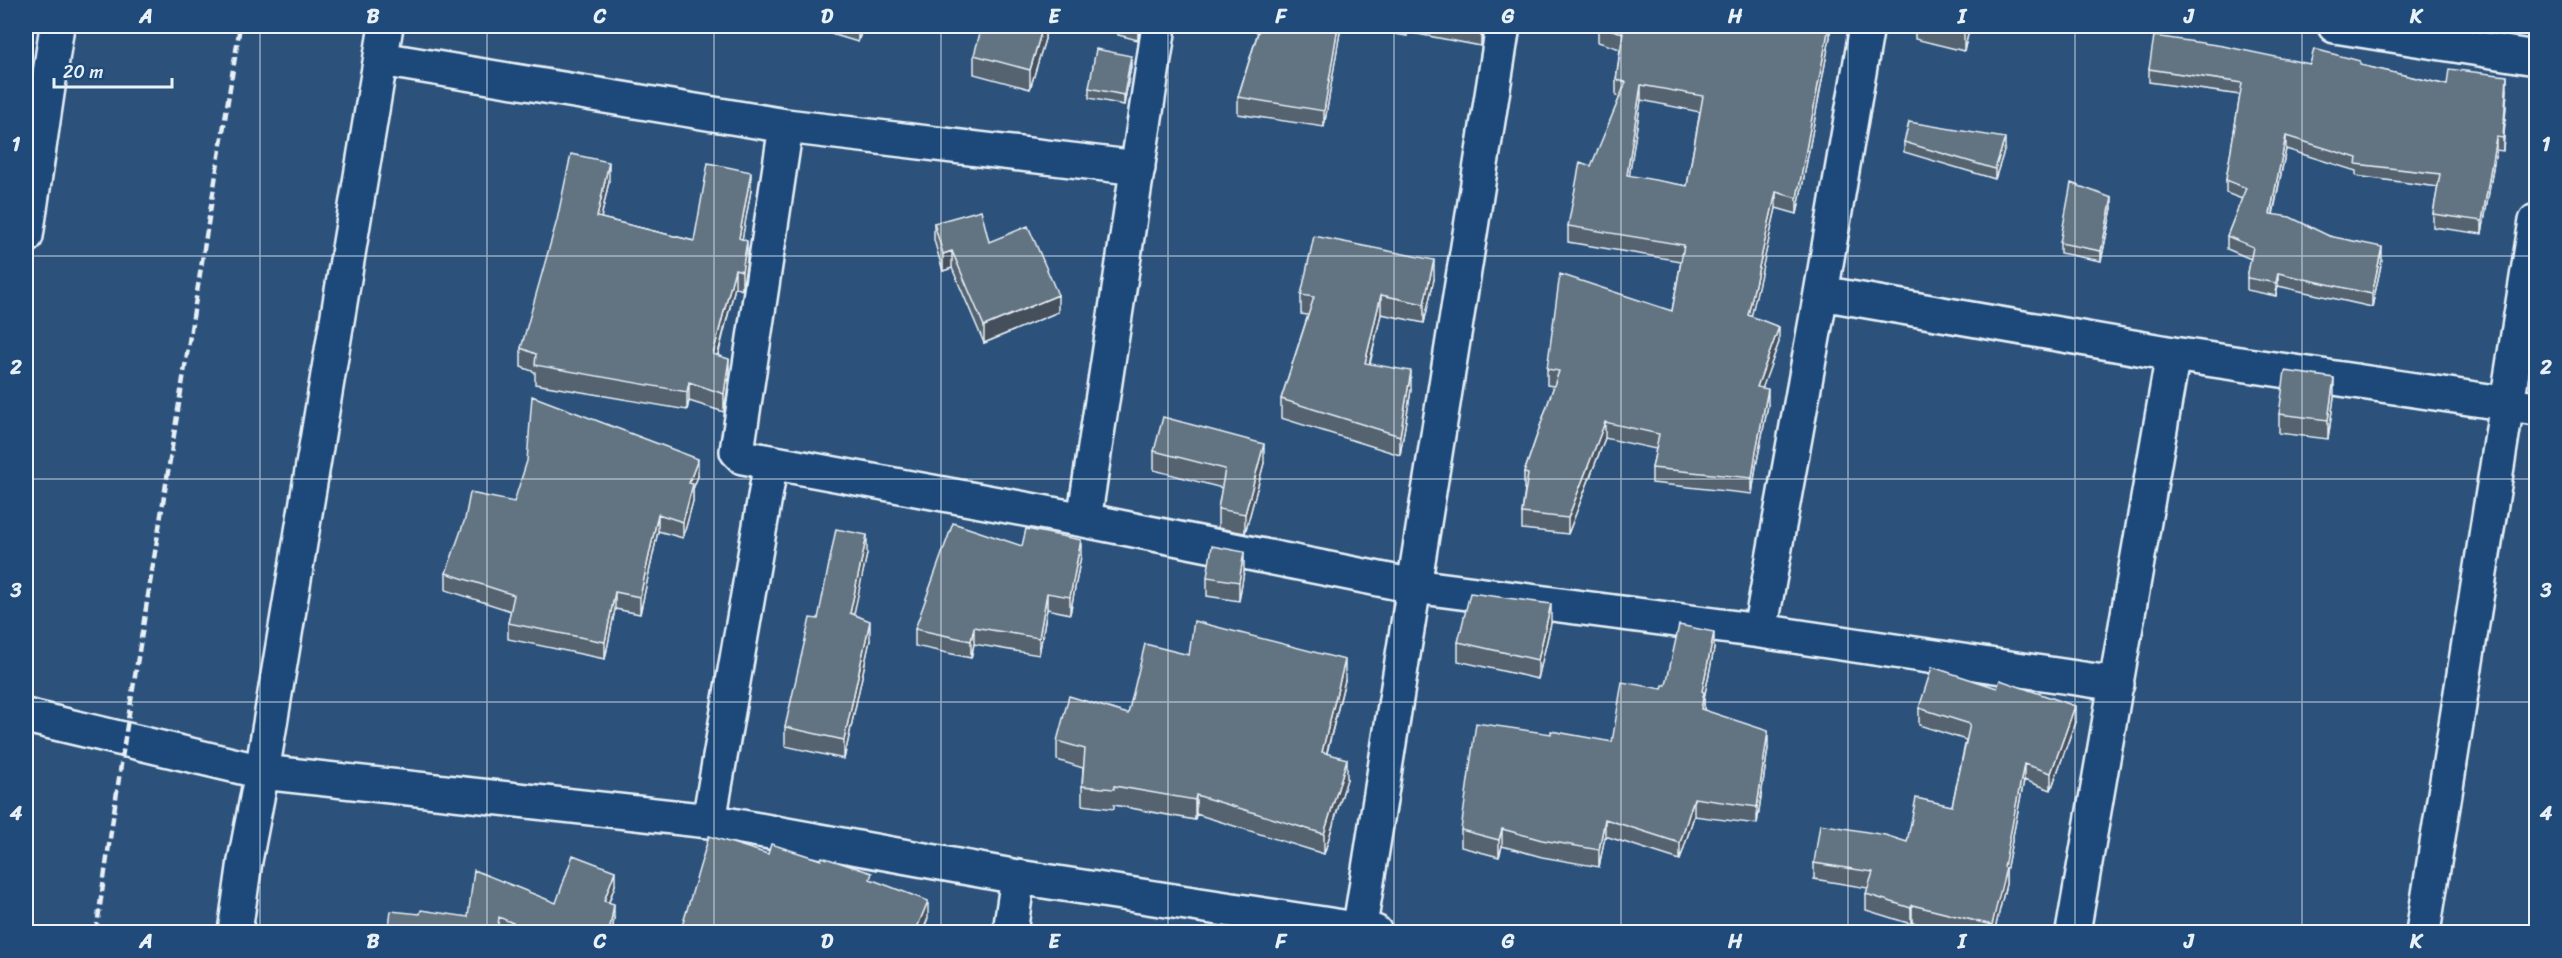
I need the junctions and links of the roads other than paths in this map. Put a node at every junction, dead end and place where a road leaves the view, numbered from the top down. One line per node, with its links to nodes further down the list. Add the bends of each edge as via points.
1 (57, 26): 12 (street)
2 (386, 26): 8 (street)
3 (1160, 26): 10 (street)
4 (1503, 26): 18 (street)
5 (1867, 26): 13 (street)
6 (2335, 26): 7 (street)
7 (2536, 58)
8 (381, 59): 9 (street); 22 (street)
9 (786, 126): 10 (street); 16 (street, via 737,451 743,457)
10 (1138, 168): 17 (street)
11 (2536, 221): 15 (street)
12 (26, 236)
13 (1821, 292): 14 (street); 19 (street)
14 (2173, 354): 15 (street); 20 (street)
15 (2522, 407): 29 (street)
16 (771, 462): 17 (street); 23 (street)
17 (1084, 520): 18 (street)
18 (1414, 586): 19 (street); 25 (street)
19 (1760, 632): 20 (street)
20 (2117, 684): 28 (street)
21 (26, 716): 22 (street)
22 (262, 772): 23 (street); 26 (street)
23 (709, 821): 24 (street)
24 (1018, 877): 25 (street); 27 (street)
25 (1364, 932)
26 (235, 933)
27 (1010, 933)
28 (2073, 933)
29 (2423, 933)

